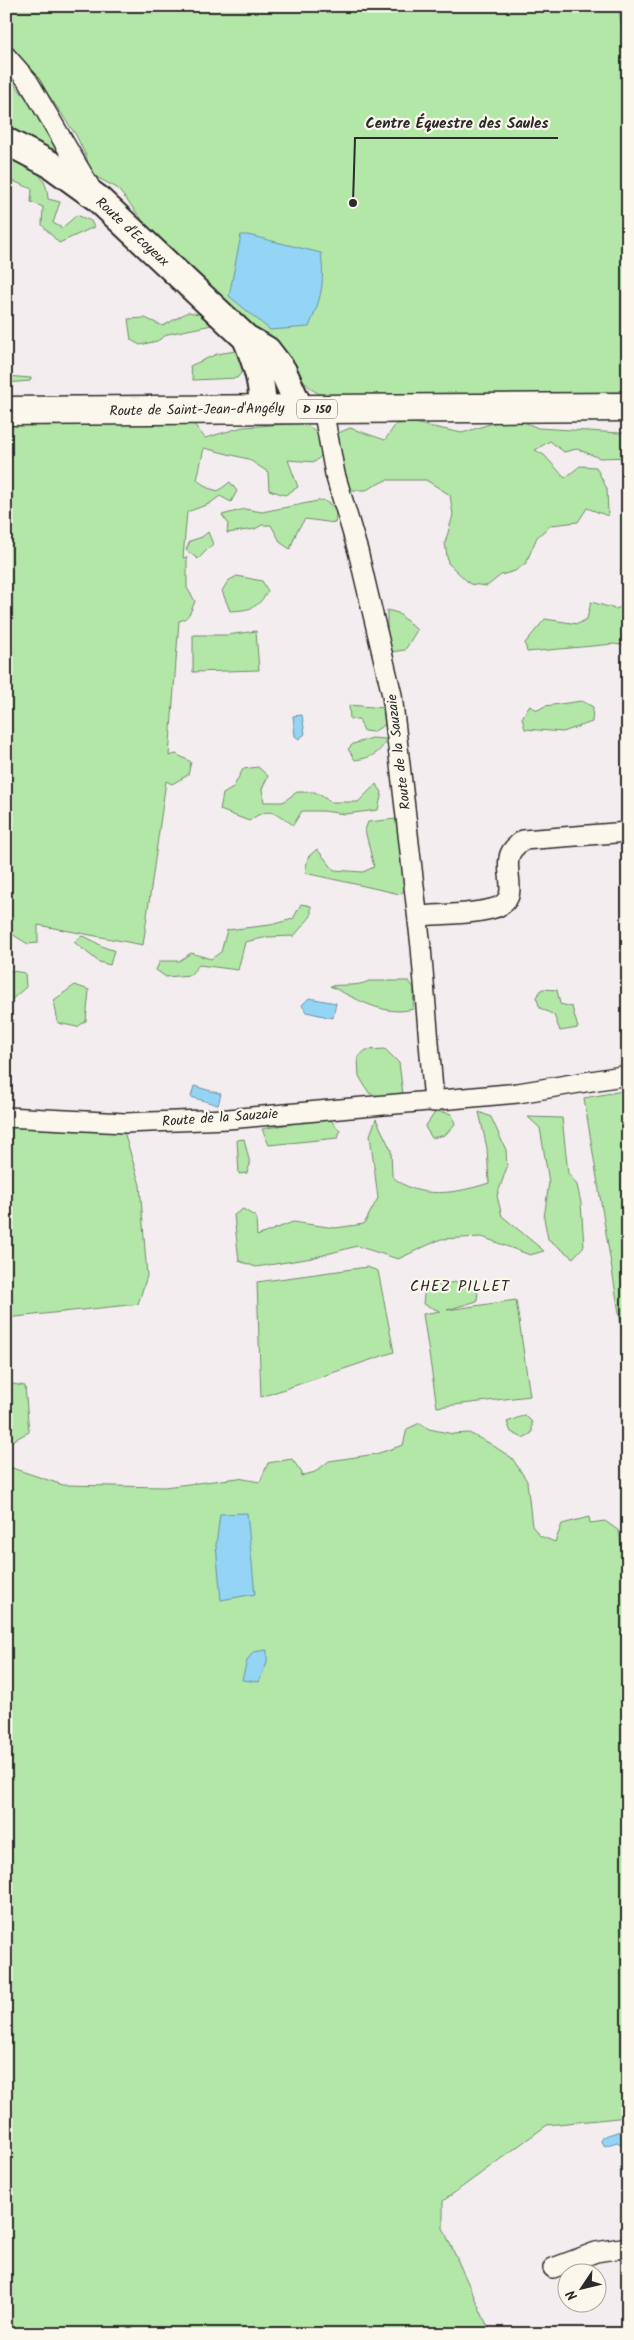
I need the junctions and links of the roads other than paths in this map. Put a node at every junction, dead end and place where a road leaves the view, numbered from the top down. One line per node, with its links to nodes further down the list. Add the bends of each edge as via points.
1 (6, 56): 3 (street, via 28,82)
2 (6, 142): 3 (main road, Route d'Ecoyeux, via 50,164)
3 (97, 198): 4 (main road, Route d'Ecoyeux)
4 (246, 338): 6 (main road, Route d'Ecoyeux, via 256,363); 7 (main road, Route d'Ecoyeux, via 267,350)
5 (628, 407): 7 (main road, Route de Saint-Jean-d'Angély / D 150)
6 (262, 409): 7 (main road, Route de Saint-Jean-d'Angély / D 150); 8 (main road, Route de Saint-Jean-d'Angély / D 150)
7 (312, 409): 10 (street, Route de la Sauzaie, via 358,551 392,695)
8 (6, 412)
9 (628, 832): 10 (street, via 523,840 509,858 512,889 505,901 492,909)
10 (418, 916): 12 (street, Route de la Sauzaie)
11 (628, 1075): 12 (street, Route de la Sauzaie, via 518,1093)
12 (434, 1102): 13 (street, Route de la Sauzaie, via 150,1122 71,1122)
13 (6, 1117)
14 (628, 2247): 15 (street, via 596,2252)
15 (553, 2268)

